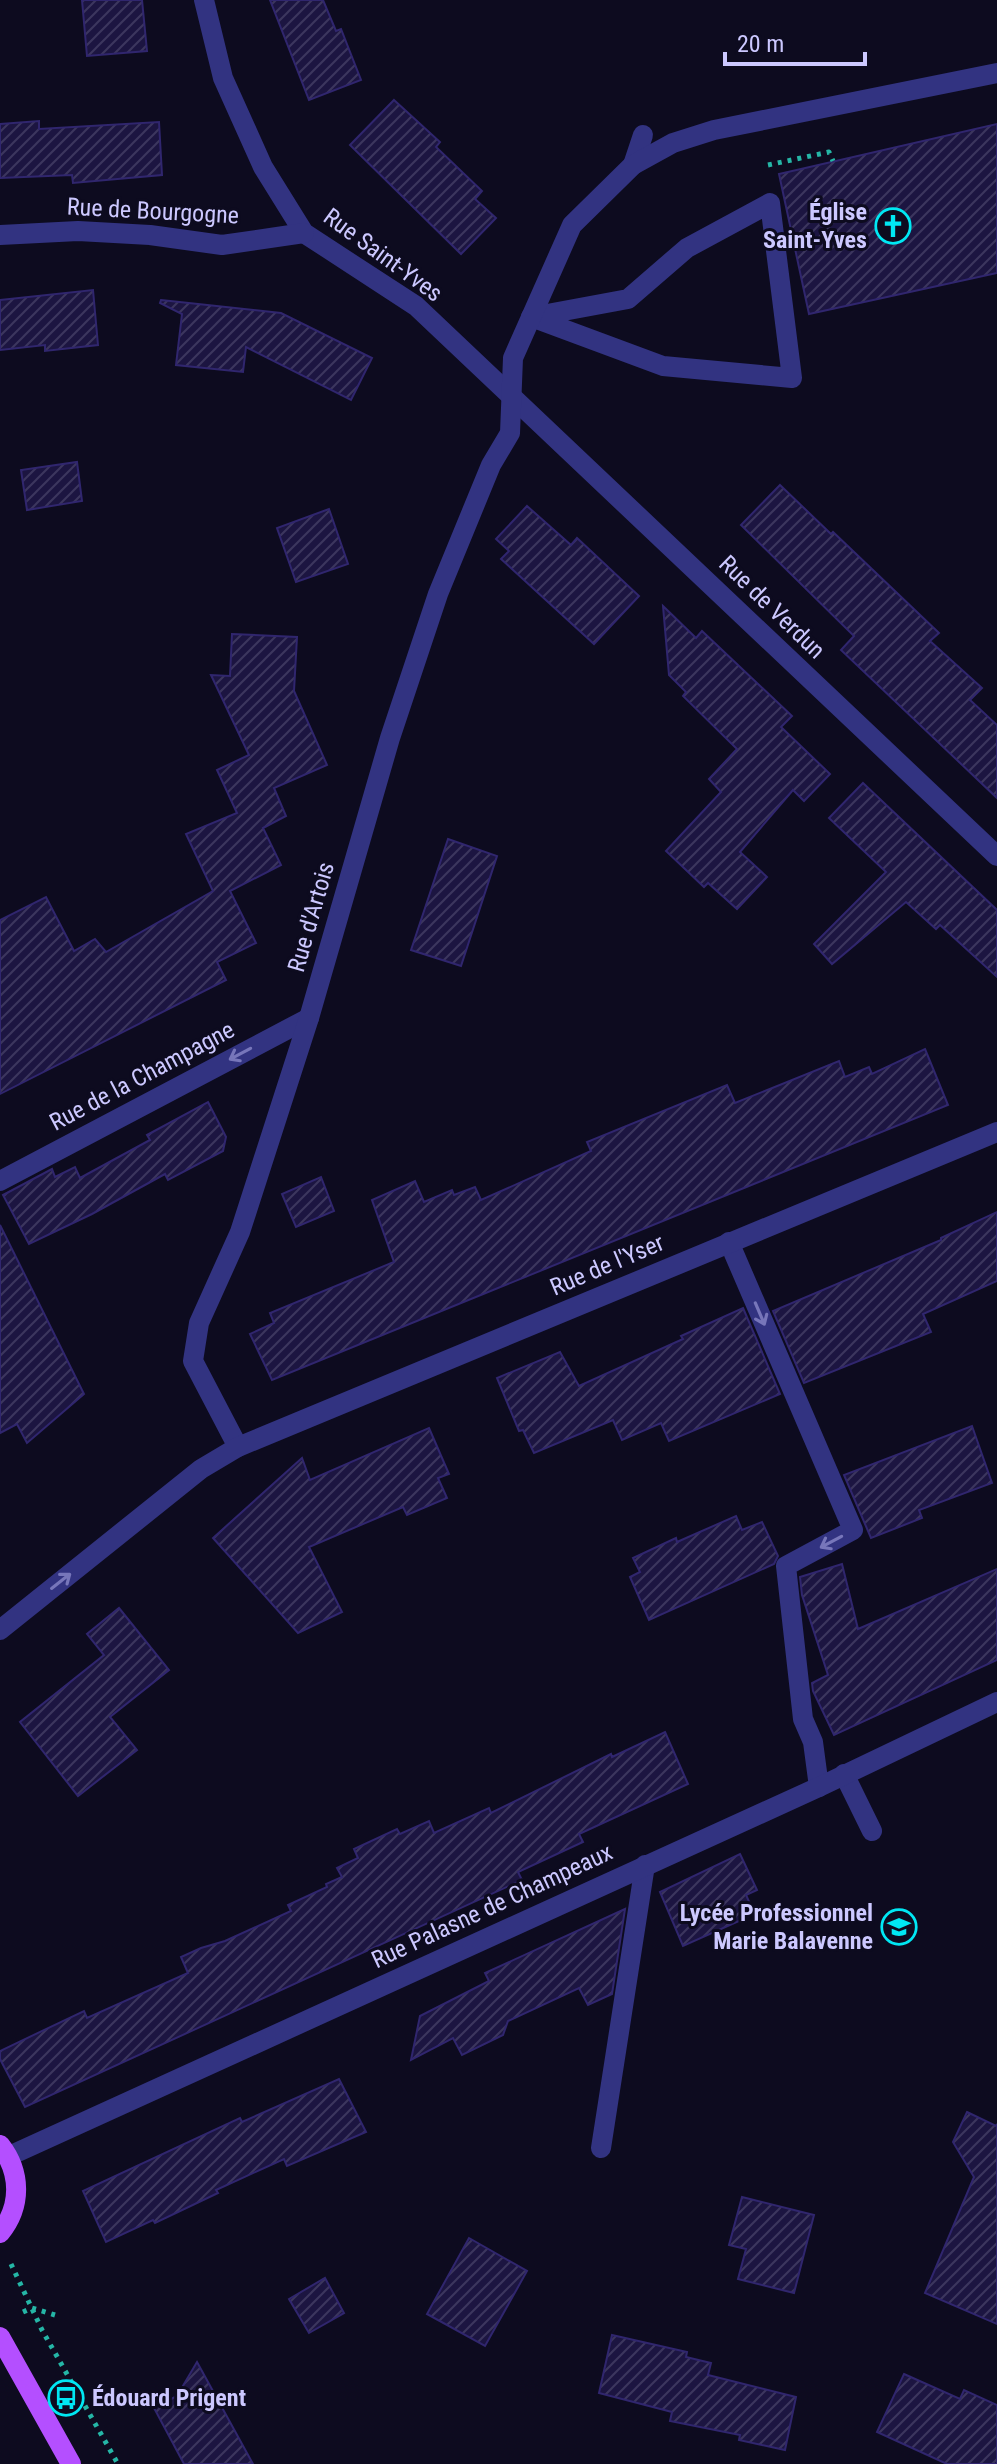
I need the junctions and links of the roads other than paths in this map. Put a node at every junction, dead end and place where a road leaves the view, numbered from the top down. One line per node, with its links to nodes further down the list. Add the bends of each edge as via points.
1 (204, 0): 5 (street, Rue Saint-Yves, via 223,78 263,167)
2 (997, 73): 4 (street, via 754,114 673,143)
3 (643, 135): 4 (street)
4 (633, 165): 7 (street, Rue d'Artois, via 572,225)
5 (304, 233): 6 (street, Rue de Bourgogne, via 222,245 78,231); 8 (street, Rue Saint-Yves, via 416,306)
6 (0, 235)
7 (531, 317): 7 (street, via 663,366 792,378 770,203 687,248 628,299); 8 (street, Rue d'Artois, via 513,358)
8 (511, 396): 9 (street, Rue de Verdun); 10 (street, Rue d'Artois, via 510,433 491,465 438,594 390,738)
9 (997, 856)
10 (309, 1018): 12 (street, Rue de la Champagne, one-way to 12); 14 (street, Rue d'Artois, via 240,1232 199,1323 193,1361)
11 (997, 1132): 13 (street, Rue de l'Yser)
12 (0, 1181)
13 (729, 1242): 14 (street, Rue de l'Yser); 18 (street, one-way to 18, via 853,1530 786,1566 803,1719 813,1742)
14 (238, 1447): 15 (street, one-way to 14, via 201,1469)
15 (0, 1630)
16 (997, 1702): 17 (street, Rue Palasne de Champeaux)
17 (844, 1774): 18 (street, Rue Palasne de Champeaux); 19 (street)
18 (819, 1787): 20 (street, Rue Palasne de Champeaux)
19 (872, 1831)
20 (645, 1865): 21 (street); 22 (street, Rue Palasne de Champeaux)
21 (601, 2148)
22 (4, 2150): 23 (main road, via 17,2177 17,2200)
23 (0, 2233)
24 (0, 2337): 25 (main road)
25 (71, 2464)

